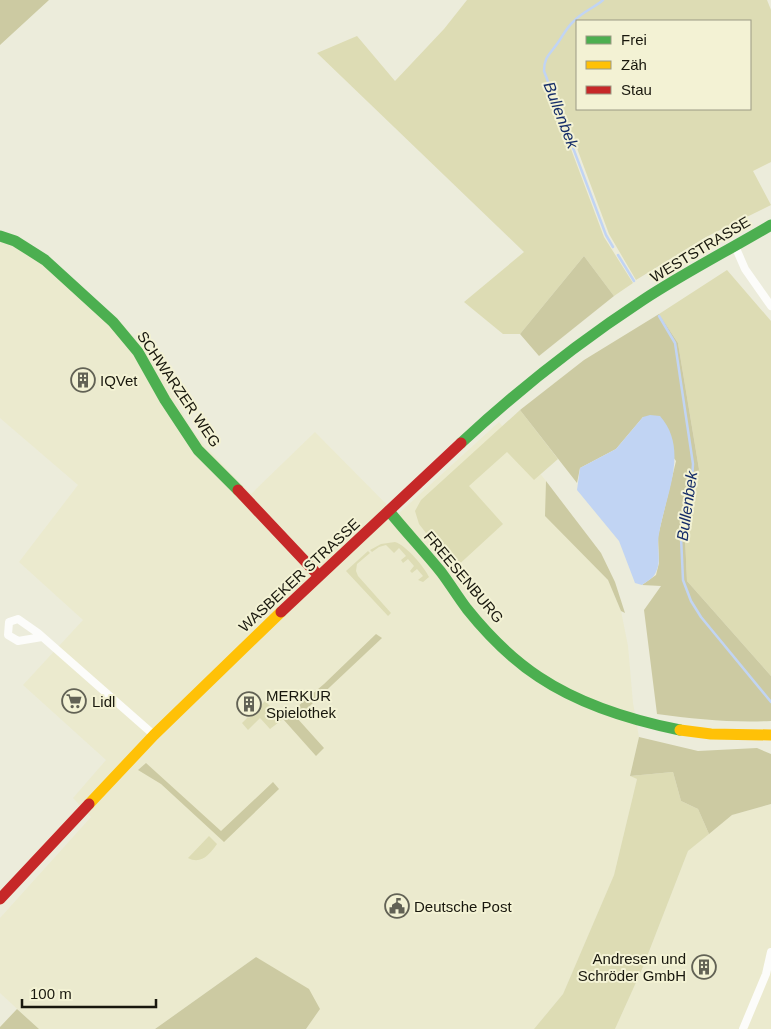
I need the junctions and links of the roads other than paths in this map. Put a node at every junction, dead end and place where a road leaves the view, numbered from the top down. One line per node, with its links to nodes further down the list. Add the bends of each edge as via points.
1 (771, 225): 3 (main road, WESTSTRASSE)
2 (0, 236): 7 (main road, SCHWARZER WEG, via 16,241 45,260 113,322 138,352 198,450)
3 (735, 246): 4 (main road, WESTSTRASSE); 5 (street, via 745,269)
4 (644, 299): 6 (main road, WASBEKER STRASSE, via 573,348 483,423)
5 (771, 306)
6 (389, 512): 7 (main road, WASBEKER STRASSE); 10 (main road, FREESENBURG, via 441,572 473,616 538,676 569,695 639,722 706,734)
7 (319, 576): 9 (main road, WASBEKER STRASSE)
8 (42, 637): 9 (street)
9 (154, 735): 11 (main road, WASBEKER STRASSE)
10 (771, 735)
11 (0, 899)
12 (771, 952): 13 (street)
13 (768, 975): 14 (street)
14 (743, 1029)

